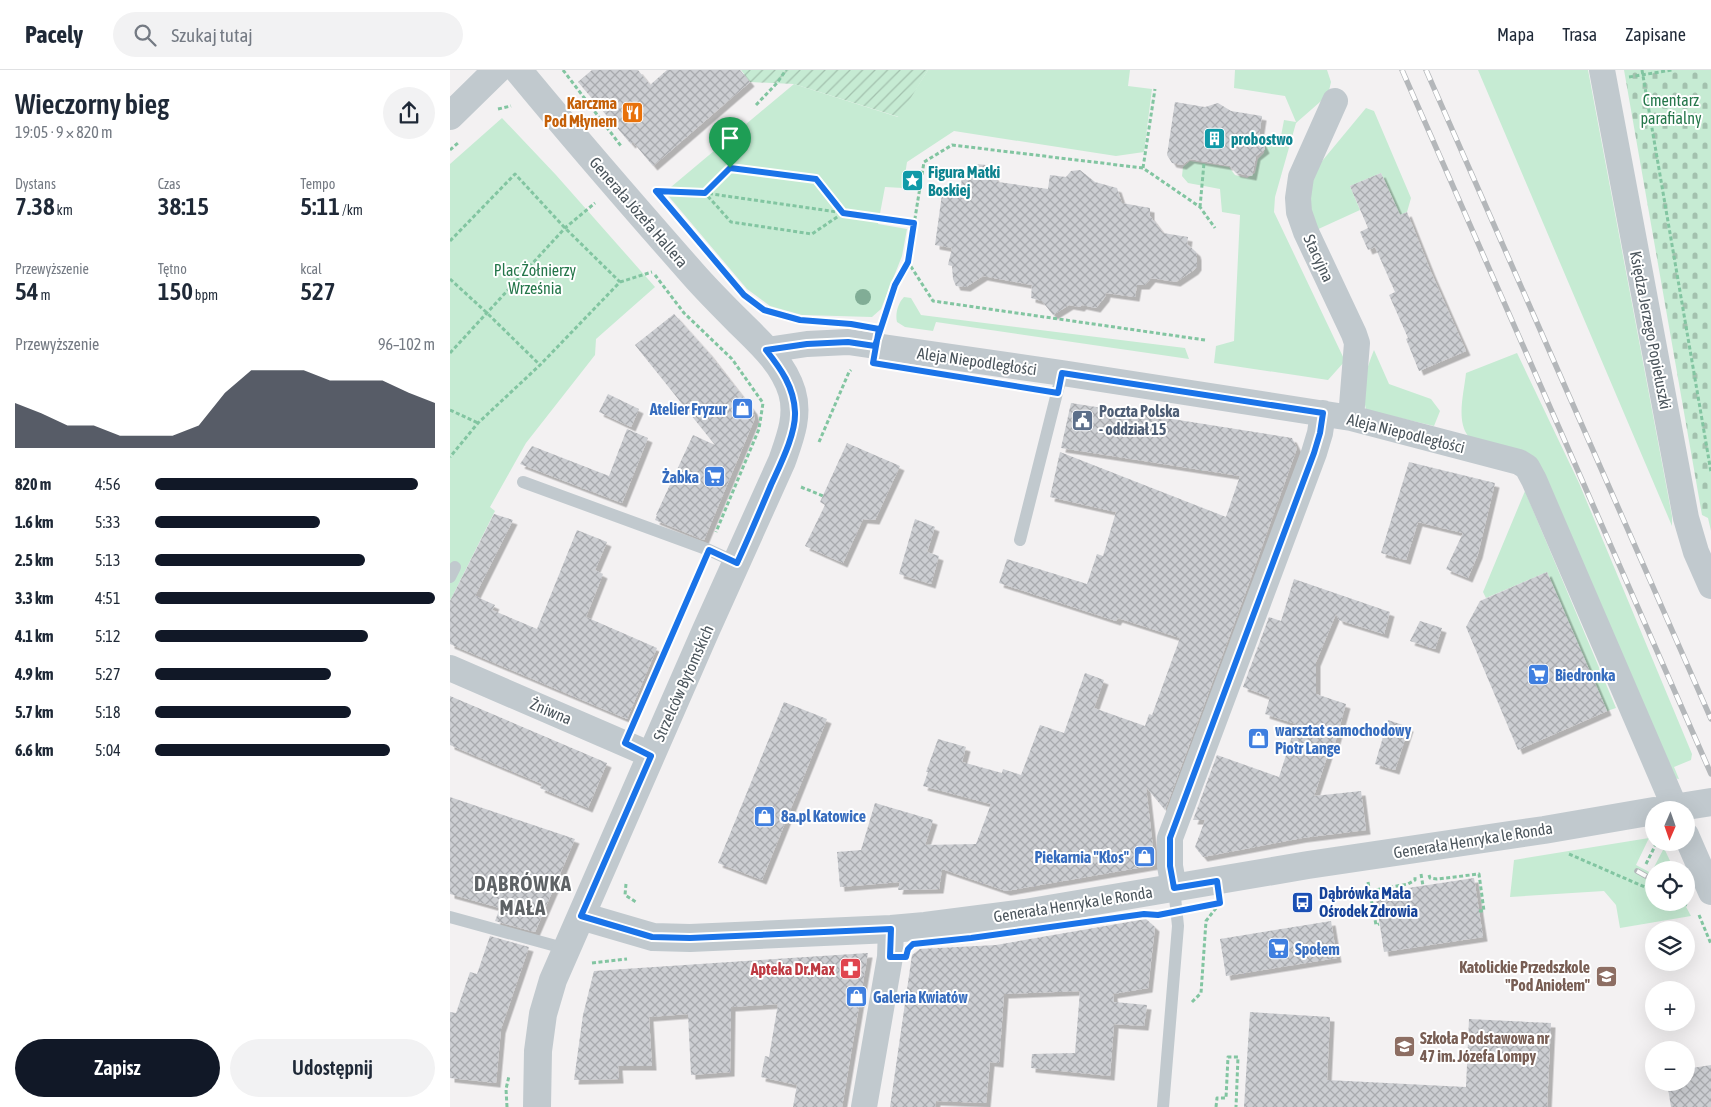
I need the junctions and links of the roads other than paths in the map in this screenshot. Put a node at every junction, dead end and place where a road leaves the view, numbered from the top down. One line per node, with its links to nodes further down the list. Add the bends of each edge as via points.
1 (497, 70): 5 (street)
2 (518, 70): 6 (street, Generała Józefa Hallera, via 694,275)
3 (1614, 74): 13 (street, Księdza Jerzego Popiełuszki, via 1686,518)
4 (1335, 101): 9 (street, Stacyjna, via 1301,177 1298,198 1306,232 1357,343)
5 (457, 126)
6 (766, 350): 7 (street, Aleja Niepodległości, via 848,342); 12 (street, Strzelców Bytomskich, via 785,374 795,413 792,434 782,461)
7 (1062, 373): 8 (street, Aleja Niepodległości); 11 (lane)
8 (1323, 413): 9 (street, Aleja Niepodległości); 22 (street, via 1314,453 1170,838)
9 (1351, 418): 16 (street, Aleja Niepodległości, via 1507,458 1527,467)
10 (523, 482): 12 (lane)
11 (1020, 540)
12 (737, 563): 15 (street, Strzelców Bytomskich)
13 (1711, 586)
14 (450, 668): 15 (street, Żniwna)
15 (651, 756): 23 (street, Strzelców Bytomskich)
16 (1662, 801)
17 (1711, 802): 18 (street, Generała Henryka le Ronda)
18 (1695, 805)
19 (1645, 814): 22 (street, Generała Henryka le Ronda)
20 (1693, 851): 21 (street)
21 (1711, 892)
22 (1175, 899): 25 (street, Generała Henryka le Ronda); 29 (lane, via 1178,926 1176,962)
23 (581, 916): 25 (street, Generała Henryka le Ronda, via 652,937); 26 (street, Strzelców Bytomskich)
24 (450, 917): 26 (lane)
25 (891, 929): 28 (street, via 889,959)
26 (567, 948): 27 (street, Strzelców Bytomskich, via 543,1014 538,1052)
27 (537, 1107)
28 (864, 1107)
29 (1163, 1107)

